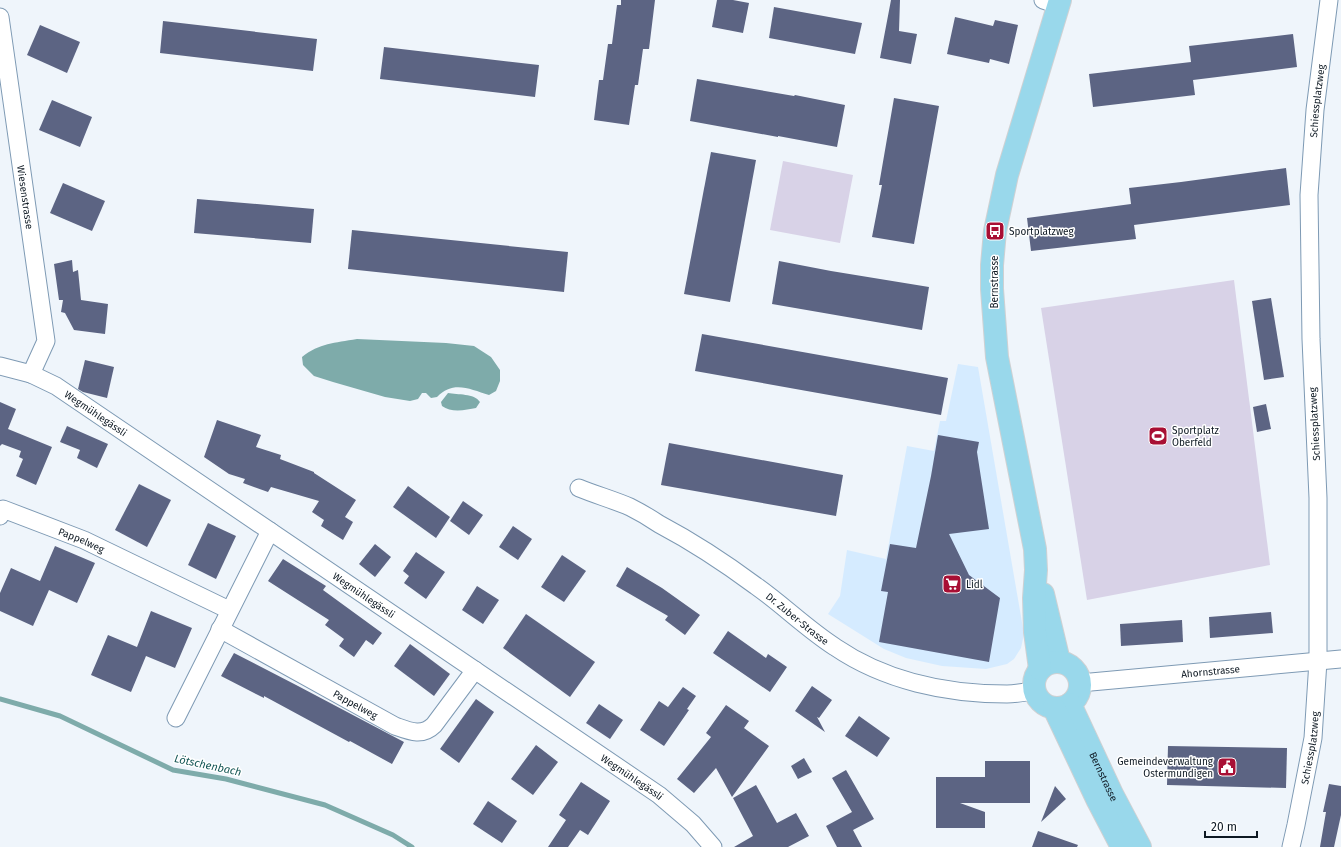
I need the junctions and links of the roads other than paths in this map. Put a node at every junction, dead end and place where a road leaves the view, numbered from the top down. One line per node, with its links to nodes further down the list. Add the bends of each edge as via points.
1 (1329, 0): 12 (street, Schiessplatzweg, via 1315,110 1309,195 1311,339 1318,498)
2 (1054, 2): 13 (main road, Bernstrasse, via 1006,175 992,266 997,357 1035,549 1035,632)
3 (0, 17): 5 (street, Wiesenstrasse, via 46,341)
4 (0, 366): 5 (street, Wegmühlegässli)
5 (31, 374): 8 (street, Wegmühlegässli, via 56,386)
6 (579, 488): 16 (street, Dr. Zuber-Strasse, via 631,507 692,542 756,586 835,647 875,669 918,684 965,692)
7 (0, 516): 9 (street, Pappelweg, via 3,509 84,540)
8 (270, 531): 9 (street); 14 (street, Wegmühlegässli)
9 (229, 610): 10 (street)
10 (220, 629): 14 (street, Pappelweg, via 395,726 412,731 423,732 430,729); 18 (street)
11 (1341, 659): 12 (street, Ahornstrasse)
12 (1318, 662): 15 (street, Ahornstrasse); 22 (street, Schiessplatzweg, via 1313,738)
13 (1049, 665): 15 (main road, via 1066,664 1075,671); 16 (main road, via 1035,677)
14 (475, 670): 19 (street, Wegmühlegässli, via 659,795 693,824)
15 (1080, 683): 17 (main road, via 1075,698)
16 (1034, 692): 17 (main road, via 1047,706)
17 (1062, 706): 20 (main road, Bernstrasse, via 1098,802); 21 (main road, Bernstrasse)
18 (176, 718)
19 (713, 847)
20 (1122, 847)
21 (1140, 847)
22 (1291, 847)

